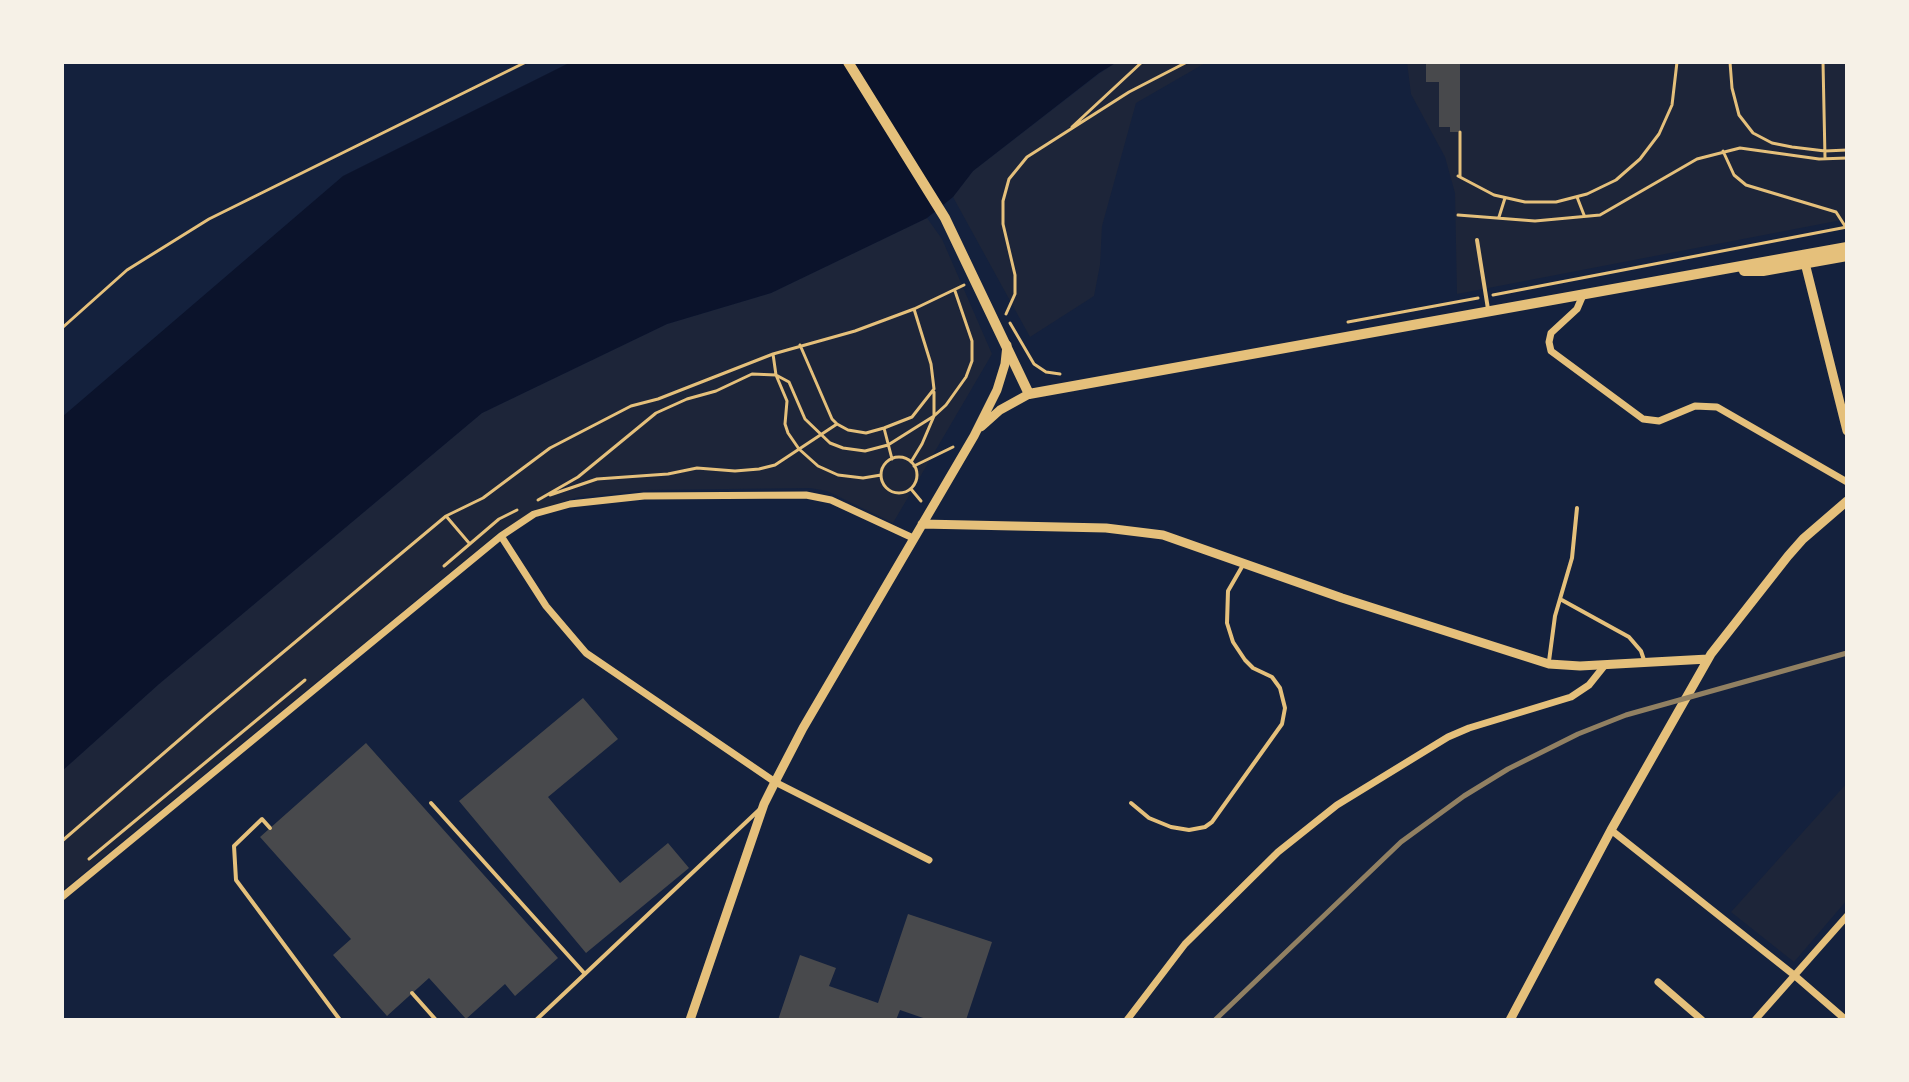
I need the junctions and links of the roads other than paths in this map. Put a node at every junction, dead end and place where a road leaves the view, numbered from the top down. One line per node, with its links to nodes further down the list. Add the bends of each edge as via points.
1 (848, 62): 8 (main road, via 945,218)
2 (1477, 240): 7 (lane)
3 (1847, 247): 5 (main road)
4 (1847, 256): 5 (main road)
5 (1806, 259): 6 (main road); 10 (street)
6 (1583, 295): 7 (main road); 12 (street, via 1577,309 1551,333 1551,351 1643,419 1659,421 1695,406 1717,407)
7 (1488, 312): 9 (main road)
8 (1007, 345): 9 (main road); 11 (street, via 997,390)
9 (1029, 394): 11 (street, via 1000,410)
10 (1847, 431)
11 (974, 436): 15 (street)
12 (1847, 482)
13 (1847, 501): 20 (street, via 1788,556)
14 (1577, 508): 19 (lane, via 1572,558)
15 (922, 524): 17 (street); 18 (street, via 1136,530)
16 (501, 536): 17 (street, via 534,514 570,504 644,496 806,495 831,500); 24 (street, via 546,606 586,653); 31 (street)
17 (913, 538): 24 (street)
18 (1244, 563): 22 (street); 26 (lane, via 1228,591 1227,623 1245,660 1280,688 1282,724 1205,827 1171,827)
19 (1560, 599): 21 (lane, via 1629,637); 22 (lane)
20 (1708, 659): 21 (street); 29 (street)
21 (1645, 663): 23 (street)
22 (1549, 664): 23 (street)
23 (1605, 665): 41 (street, via 1571,697 1458,733 1337,805 1278,852 1185,944)
24 (775, 782): 27 (street); 30 (street)
25 (431, 803): 33 (lane)
26 (1131, 803)
27 (764, 804): 33 (lane); 40 (street)
28 (270, 828): 37 (lane, via 262,819 234,846 236,880)
29 (1611, 830): 34 (street); 42 (street)
30 (929, 860)
31 (62, 897)
32 (1847, 916): 34 (street)
33 (585, 974): 39 (lane)
34 (1794, 975): 44 (street); 45 (street)
35 (1658, 982): 43 (street)
36 (412, 993): 38 (lane)
37 (340, 1020)
38 (436, 1020)
39 (536, 1020)
40 (690, 1020)
41 (1127, 1020)
42 (1510, 1020)
43 (1702, 1020)
44 (1755, 1020)
45 (1846, 1020)

